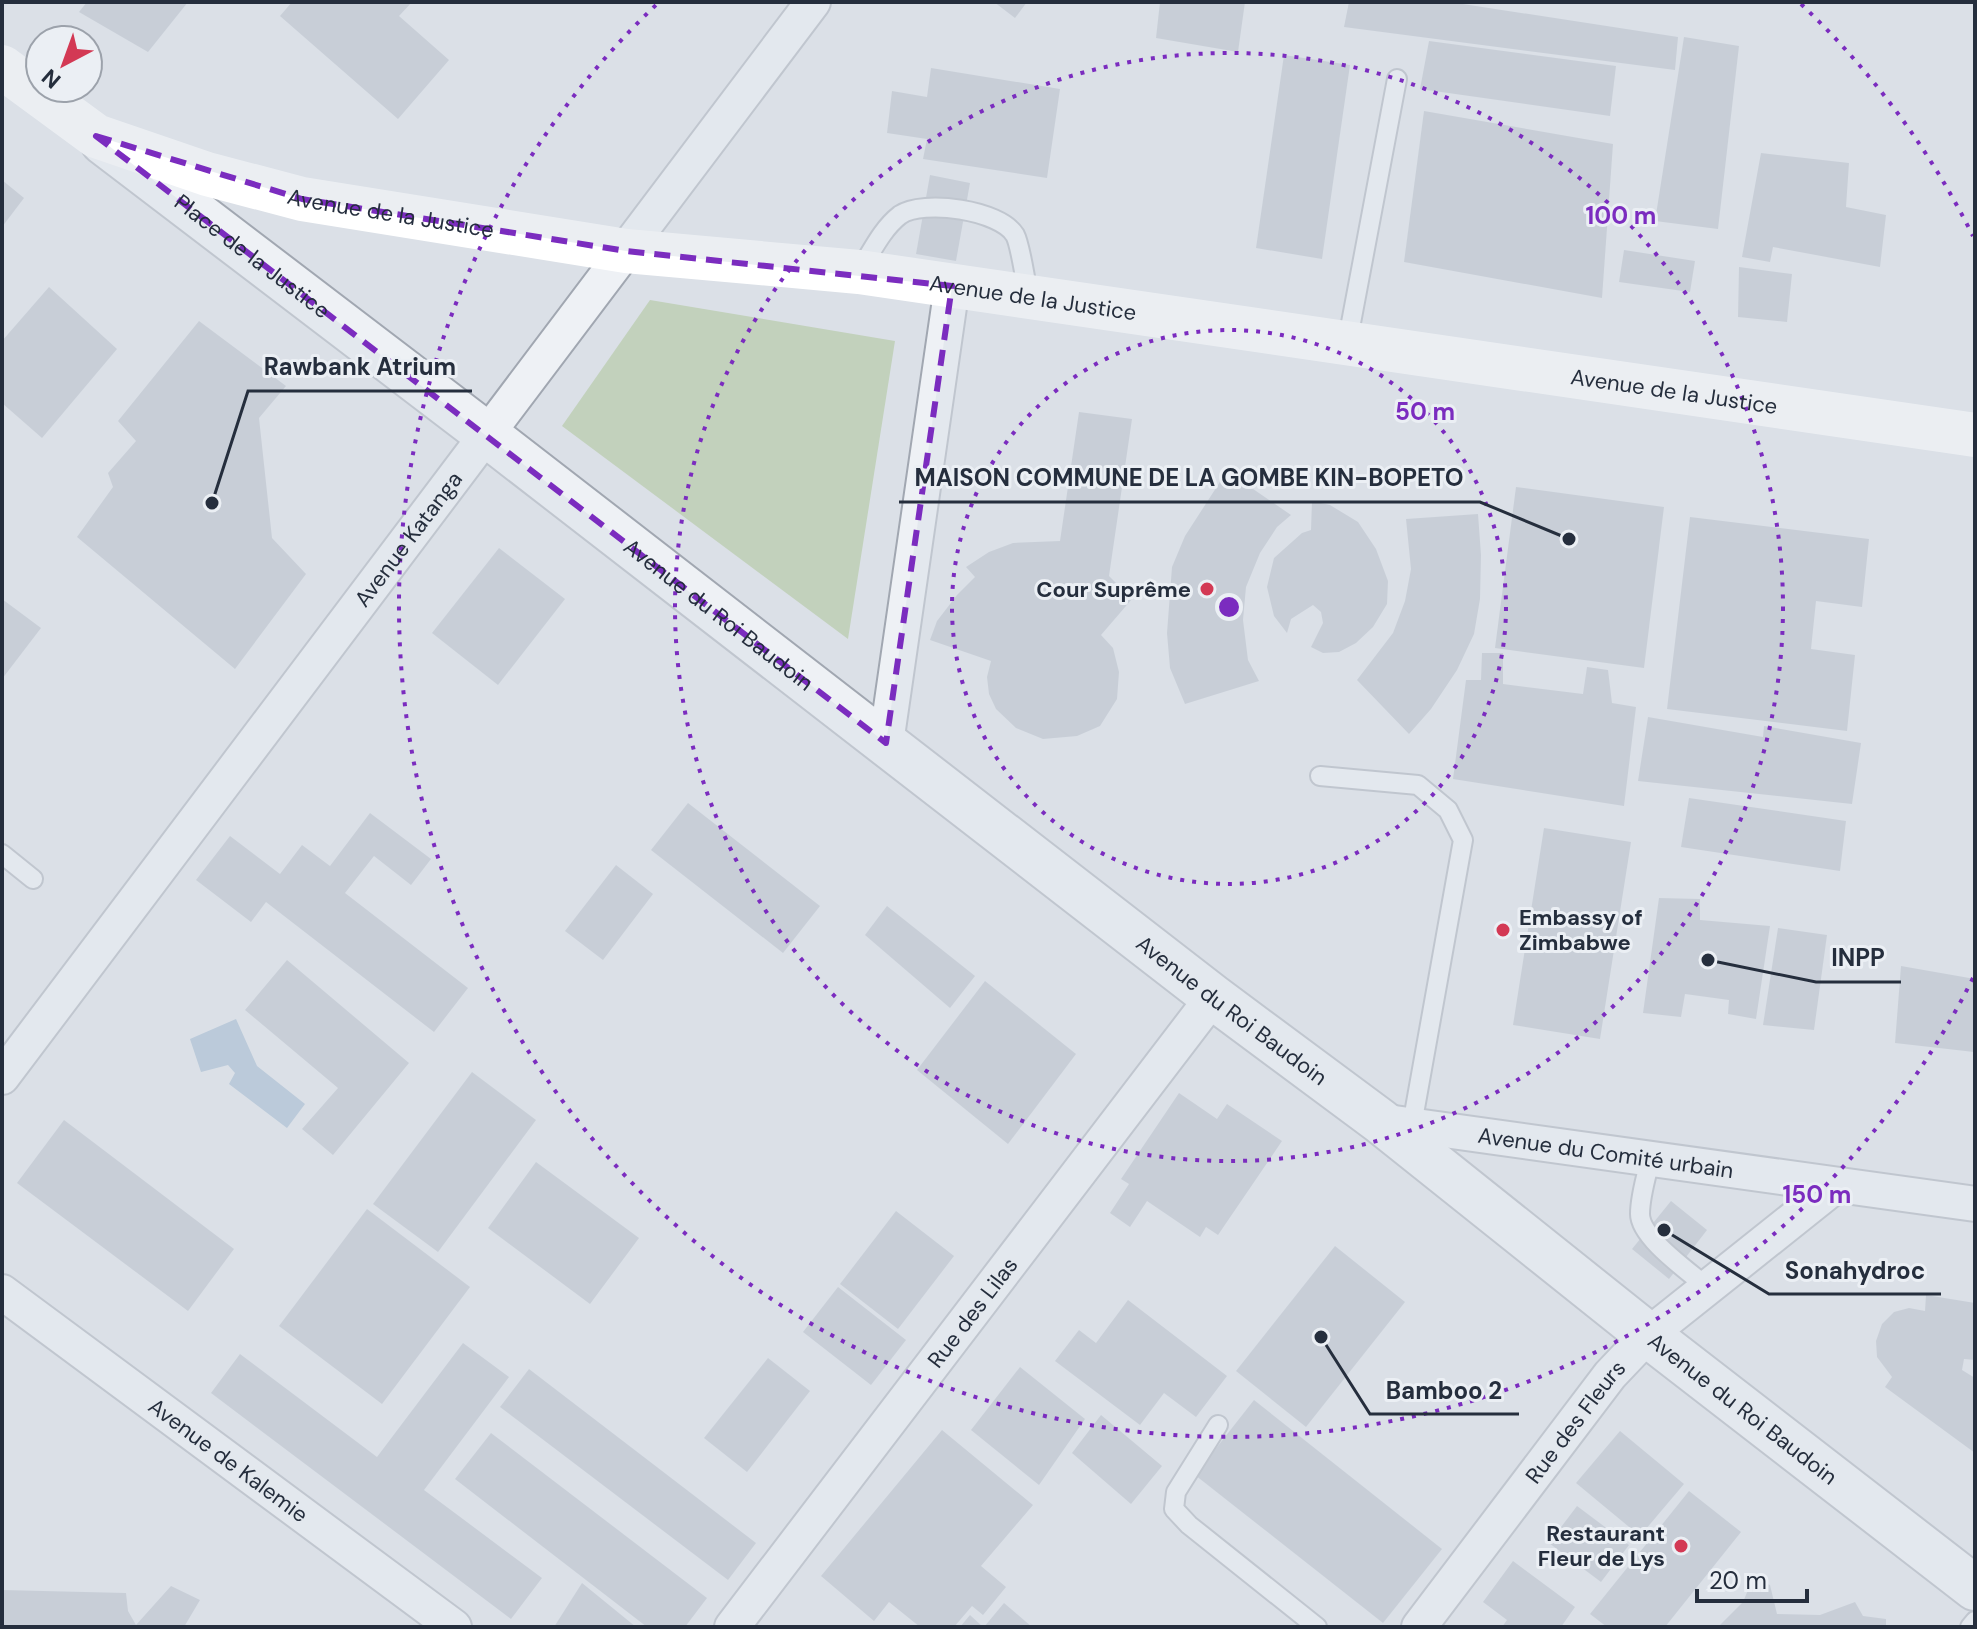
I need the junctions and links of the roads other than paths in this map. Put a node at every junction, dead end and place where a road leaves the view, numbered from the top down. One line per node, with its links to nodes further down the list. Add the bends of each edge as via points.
1 (813, 2): 5 (street, Avenue Katanga)
2 (2, 67): 4 (main road, Avenue de la Justice)
3 (1397, 79): 9 (lane)
4 (96, 136): 5 (main road, Avenue de la Justice, via 302,199); 10 (street, Place de la Justice)
5 (626, 251): 6 (main road, Avenue de la Justice); 10 (street, Avenue Katanga)
6 (859, 272): 7 (main road, Avenue de la Justice); 8 (lane, via 902,214 920,206 971,212 993,218 1014,235)
7 (952, 286): 8 (main road, Avenue de la Justice); 12 (street)
8 (1029, 297): 9 (main road, Avenue de la Justice)
9 (1347, 344): 11 (main road, Avenue de la Justice)
10 (486, 434): 12 (street, Avenue du Roi Baudoin); 17 (street, Avenue Katanga)
11 (1975, 435)
12 (886, 743): 16 (street, Avenue du Roi Baudoin)
13 (1320, 776): 18 (lane, via 1418,785 1448,810 1463,840)
14 (2, 854): 15 (lane)
15 (33, 879)
16 (1213, 997): 18 (street, Avenue du Roi Baudoin); 29 (street, Rue des Lilas)
17 (2, 1077)
18 (1396, 1123): 19 (street, Avenue du Comité urbain); 24 (street, Avenue du Roi Baudoin)
19 (1651, 1157): 20 (street, Avenue du Comité urbain); 22 (lane, via 1639,1215 1643,1226)
20 (1835, 1186): 21 (street, Avenue du Comité urbain); 22 (street, Rue des Fleurs)
21 (1975, 1204)
22 (1708, 1288): 24 (street, Rue des Fleurs)
23 (2, 1292): 28 (street, Avenue de Kalemie)
24 (1648, 1335): 26 (street, Avenue du Roi Baudoin); 31 (street, Rue des Fleurs, via 1610,1375)
25 (1218, 1425): 30 (lane, via 1176,1492 1174,1509)
26 (1975, 1588)
27 (1975, 1621): 32 (lane)
28 (454, 1627)
29 (732, 1627)
30 (1317, 1627)
31 (1419, 1627)
32 (1970, 1627)

